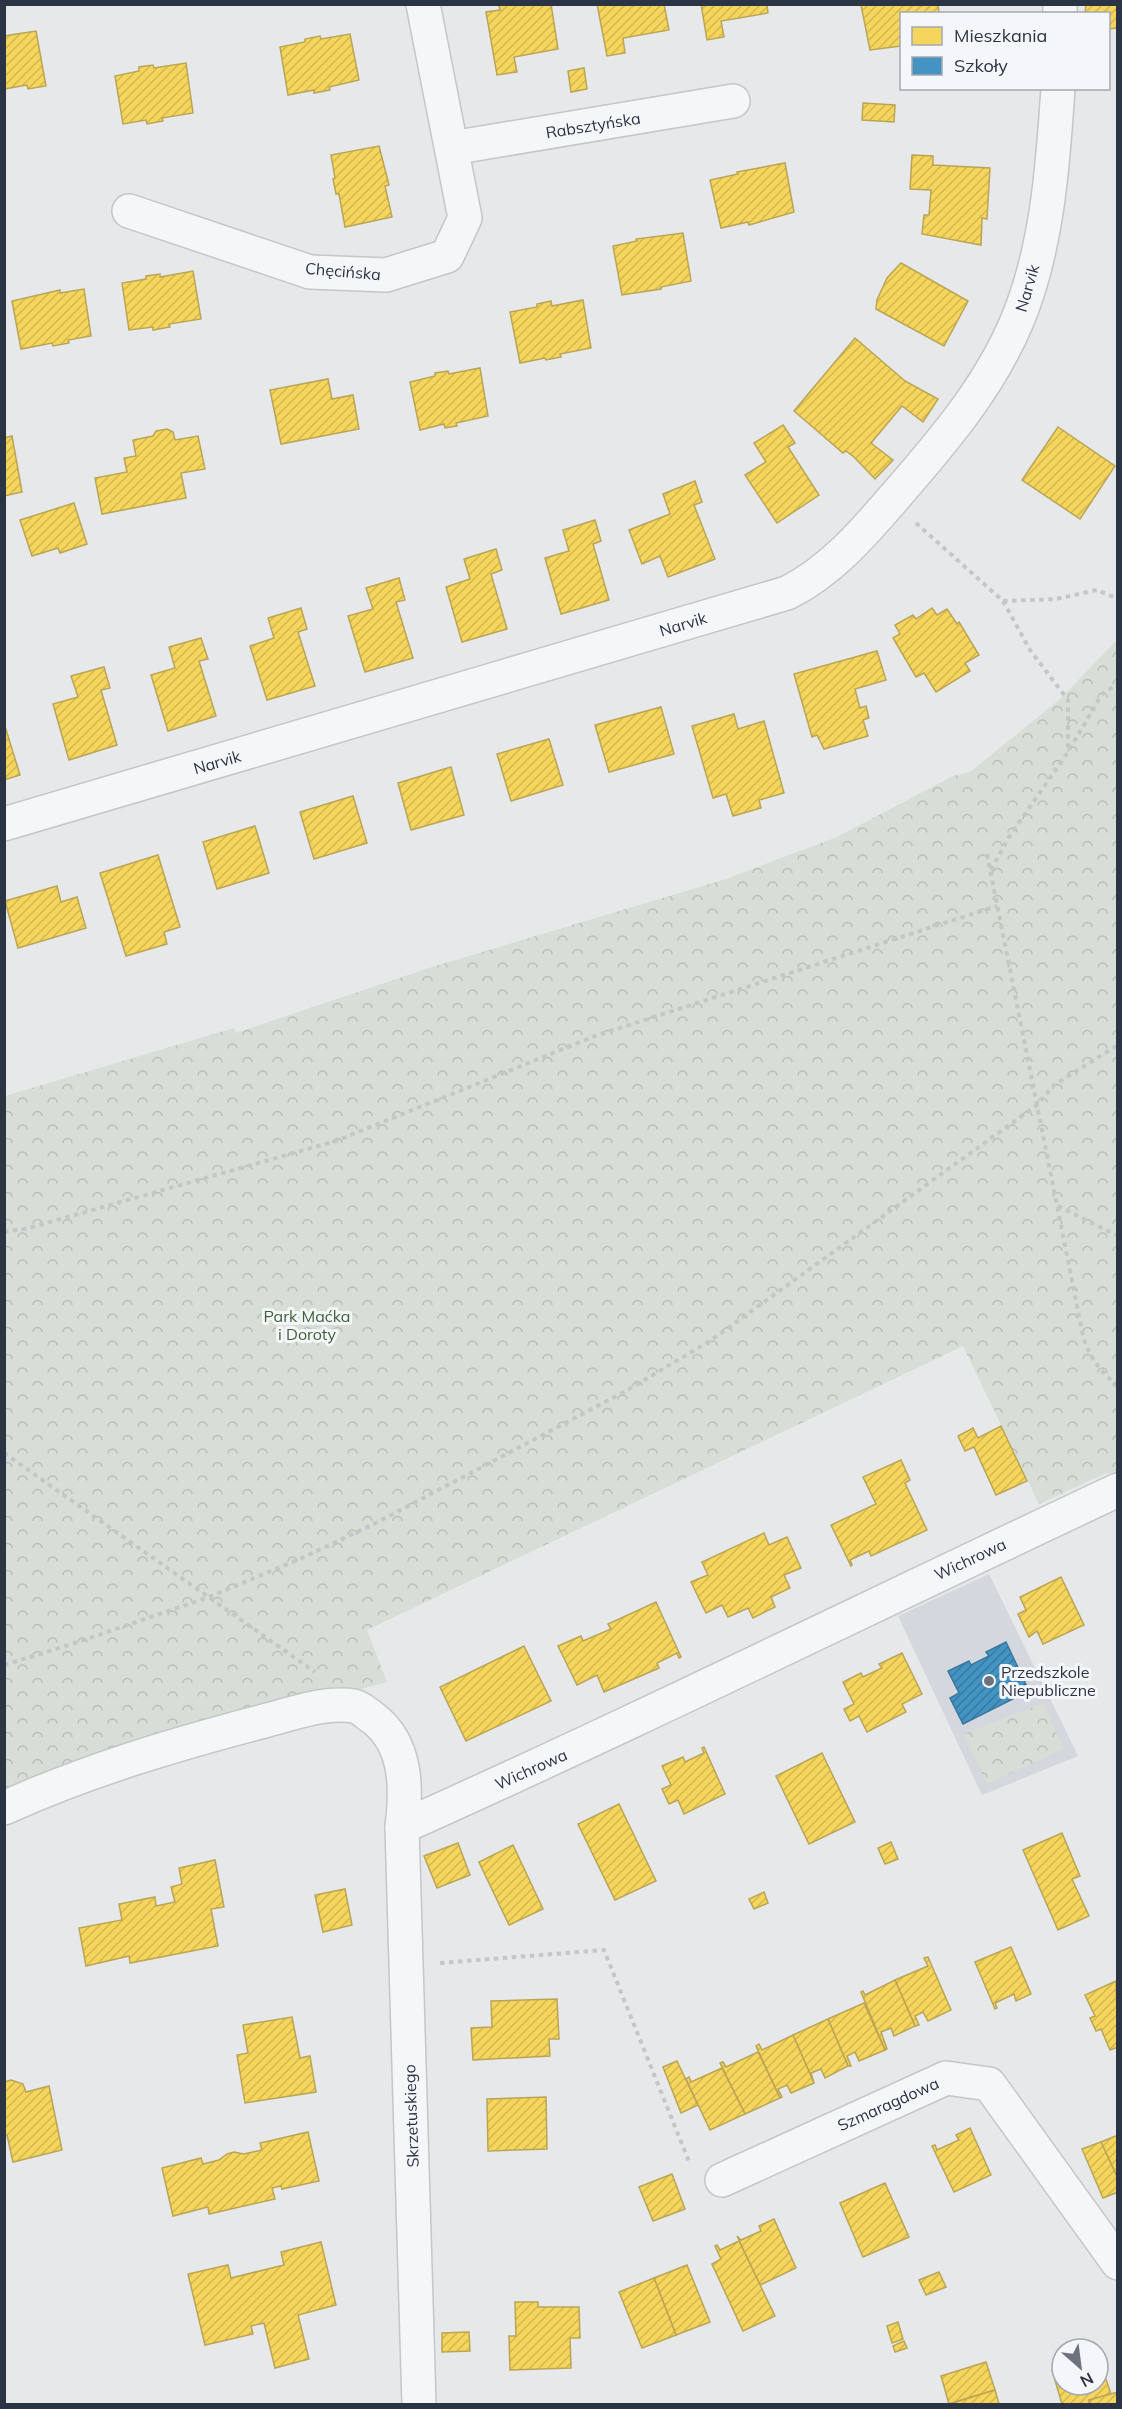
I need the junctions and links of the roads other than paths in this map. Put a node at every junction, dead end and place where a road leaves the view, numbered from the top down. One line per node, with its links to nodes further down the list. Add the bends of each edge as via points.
1 (423, 4): 4 (street, Chęcińska)
2 (1058, 90): 6 (street, Narvik, via 1051,185 1031,281 1017,321 992,371 967,409 891,500 834,562 811,581 788,593)
3 (733, 101): 4 (street, Rabsztyńska)
4 (452, 148): 5 (street, Chęcińska, via 465,218 447,256 387,275 310,272)
5 (129, 211)
6 (4, 824)
7 (1118, 1490): 9 (street, Wichrowa, via 583,1746)
8 (4, 1808): 9 (street, via 114,1765 201,1738 325,1706 356,1706 384,1727 399,1753 406,1793)
9 (402, 1827): 12 (street, Skrzetuskiego)
10 (722, 2180): 11 (street, Szmaragdowa, via 946,2078 989,2084)
11 (1118, 2262)
12 (419, 2404)

